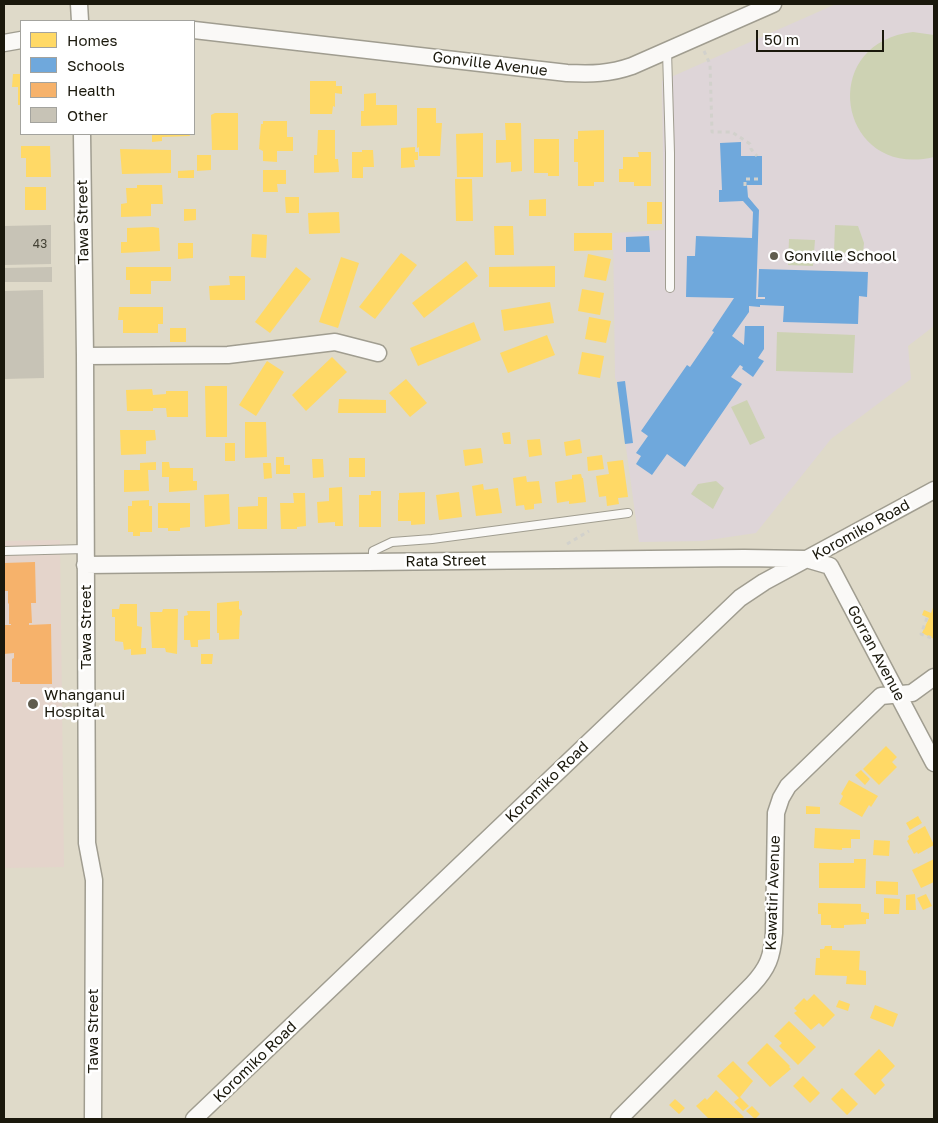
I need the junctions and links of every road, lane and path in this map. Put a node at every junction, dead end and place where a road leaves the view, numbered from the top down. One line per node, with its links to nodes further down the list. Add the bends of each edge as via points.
1 (79, 4): 3 (street)
2 (773, 4): 5 (street, Gonville Avenue)
3 (80, 20)
4 (195, 30): 8 (street, Gonville Avenue, via 567,73 615,71)
5 (698, 37): 8 (street, Gonville Avenue); 10 (path, via 710,64 712,132 732,132 750,144)
6 (20, 40): 7 (street)
7 (4, 43)
8 (667, 51): 13 (lane)
9 (82, 135): 15 (street, Tawa Street)
10 (757, 156)
11 (758, 178): 12 (path, via 745,179)
12 (745, 186)
13 (670, 288)
14 (378, 353): 15 (street, via 335,342 228,355)
15 (85, 356): 19 (street, Tawa Street)
16 (934, 490): 20 (street, Koromiko Road)
17 (628, 513): 21 (lane, via 392,542 373,551)
18 (4, 551): 19 (lane)
19 (85, 557): 21 (street, Rata Street); 27 (street, Tawa Street, via 87,843 94,880)
20 (806, 560): 21 (street, Rata Street); 25 (street, Gorran Avenue, via 830,566); 28 (street, Koromiko Road, via 740,598)
21 (373, 562)
22 (927, 618): 23 (path, via 921,634)
23 (934, 639)
24 (934, 677): 25 (street, Kawatiri Avenue, via 912,693)
25 (898, 694): 26 (street, Gorran Avenue); 29 (street, Kawatiri Avenue, via 881,696 788,786 776,813 774,933 768,965 763,974)
26 (934, 763)
27 (93, 1119)
28 (194, 1119)
29 (619, 1119)

